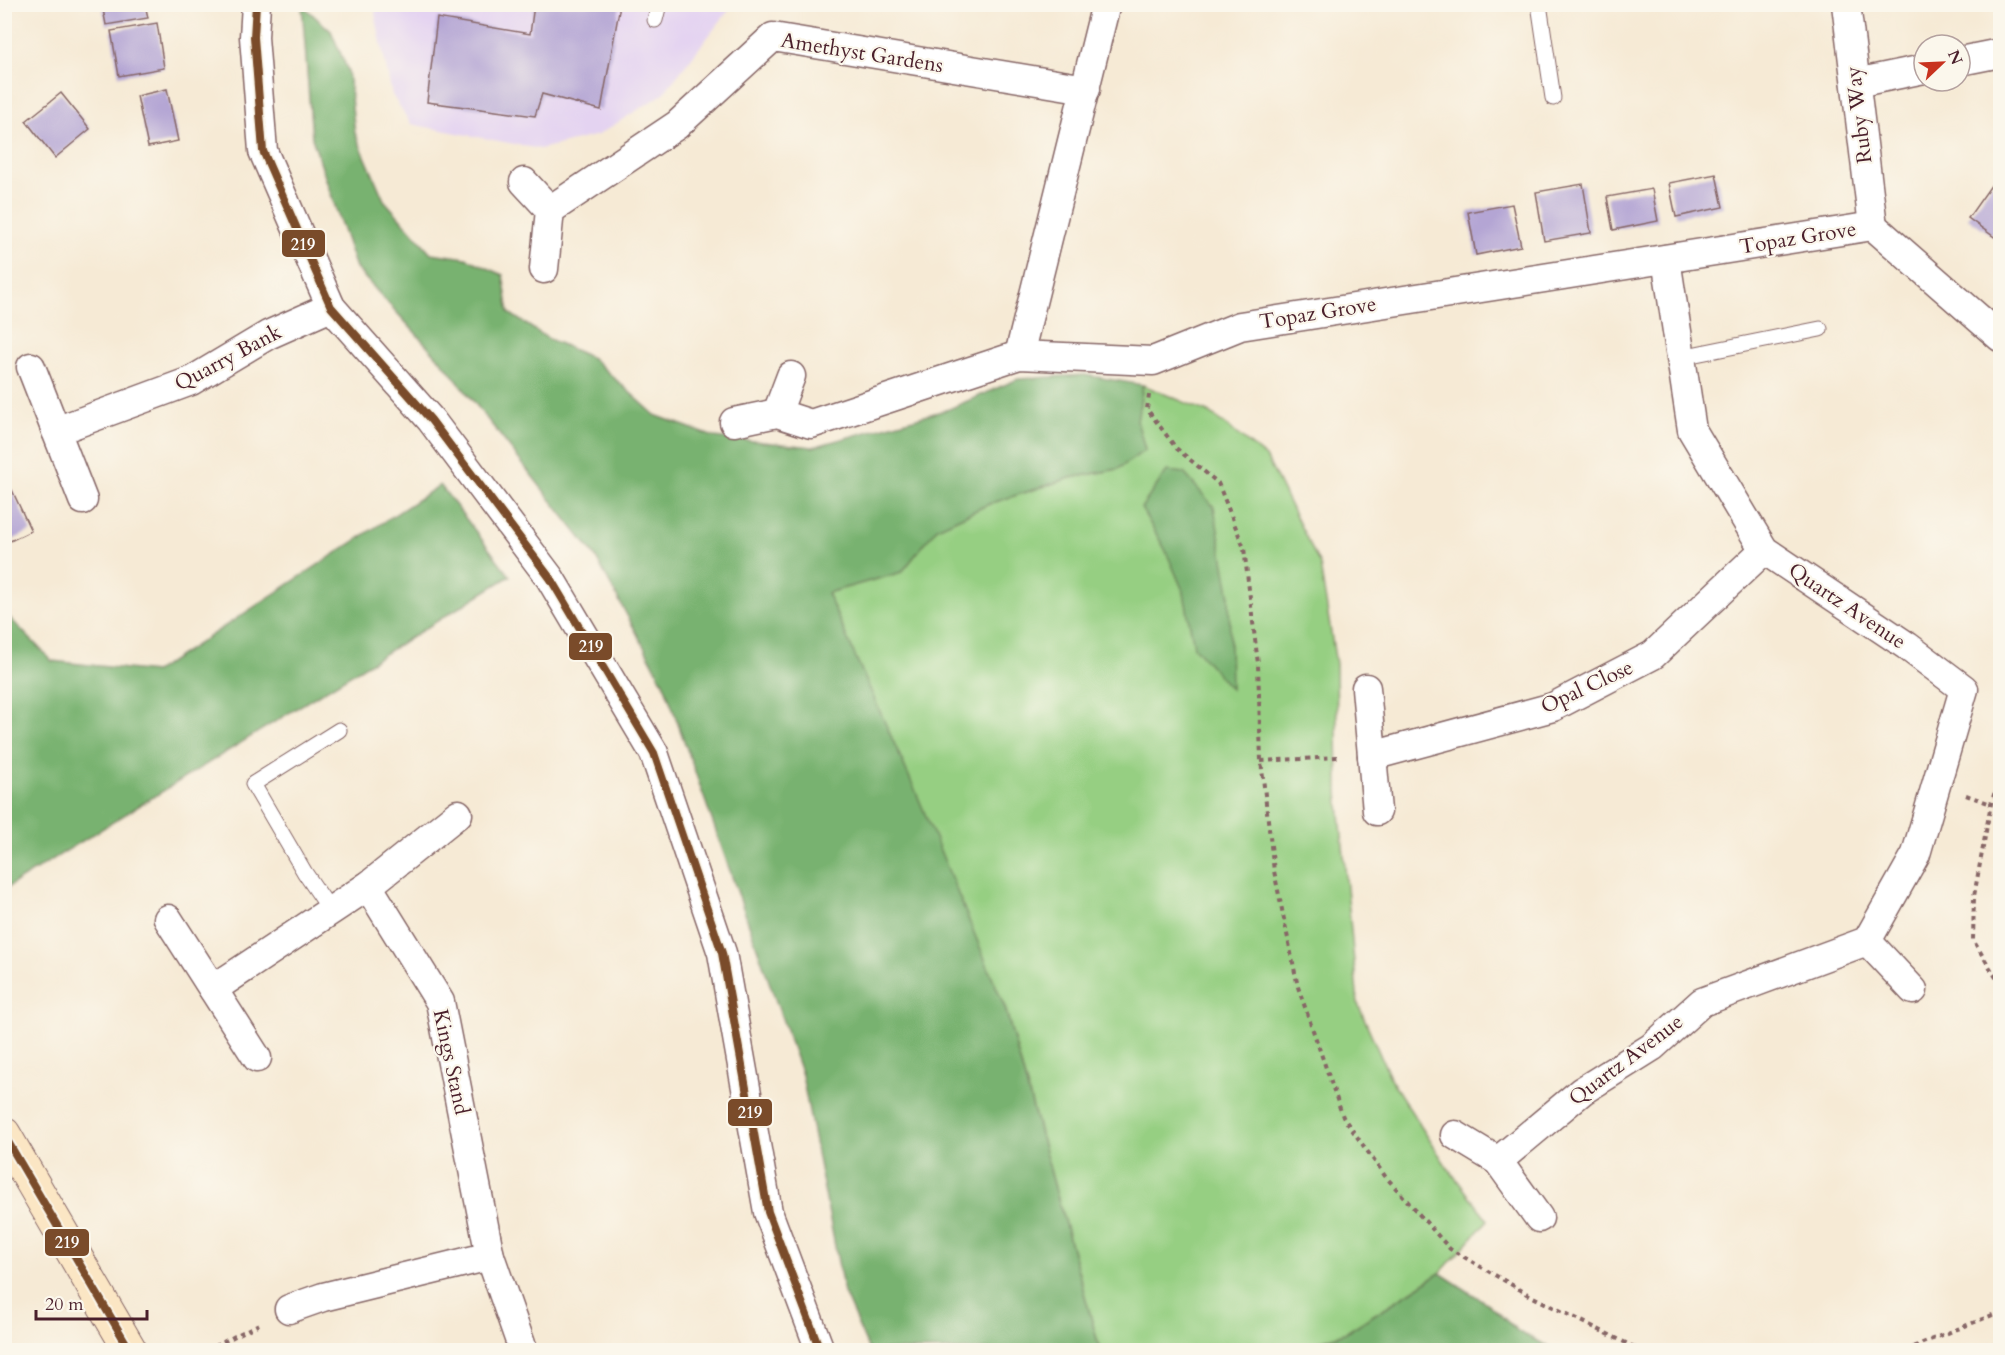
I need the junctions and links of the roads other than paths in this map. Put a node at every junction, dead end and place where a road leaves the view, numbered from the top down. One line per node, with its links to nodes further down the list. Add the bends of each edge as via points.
1 (256, 4): 18 (street, via 254,37 263,151)
2 (659, 4): 6 (lane)
3 (1106, 4): 11 (street)
4 (1539, 4): 12 (lane)
5 (1846, 4): 10 (street, Ruby Way)
6 (655, 20)
7 (2001, 53): 8 (street)
8 (1972, 59)
9 (1912, 71): 10 (street)
10 (1856, 83): 15 (street, Ruby Way)
11 (1086, 89): 14 (street, Amethyst Gardens, via 773,36 677,125); 21 (street)
12 (1553, 98)
13 (524, 182): 14 (street)
14 (550, 210): 17 (street)
15 (1873, 226): 16 (street, Topaz Grove); 20 (street)
16 (1666, 259): 21 (street, Topaz Grove, via 1240,326 1153,361); 22 (street, Quartz Avenue)
17 (544, 269)
18 (331, 307): 27 (street, Quarry Bank, via 268,335 191,381); 50 (street, via 431,420 550,578 654,753 722,953 768,1212)
19 (1820, 329): 22 (lane)
20 (2001, 337)
21 (1019, 355): 25 (street, Topaz Grove, via 812,424)
22 (1681, 357): 29 (street, Quartz Avenue, via 1692,430)
23 (31, 367): 27 (street)
24 (791, 376): 25 (street)
25 (777, 414): 26 (street, Topaz Grove)
26 (734, 423)
27 (56, 431): 28 (street)
28 (82, 500)
29 (1764, 550): 32 (street, Opal Close, via 1653,656 1553,706); 38 (street, Quartz Avenue, via 1907,645 1964,689 1916,854)
30 (1366, 688): 32 (street)
31 (339, 730): 36 (lane, via 253,784)
32 (1372, 756): 33 (street)
33 (1377, 811)
34 (458, 814): 35 (street)
35 (368, 886): 36 (street); 46 (street, Kings Stand, via 440,1002)
36 (331, 911): 39 (street)
37 (168, 919): 39 (street)
38 (1867, 940): 40 (street); 44 (street, Quartz Avenue, via 1701,1002 1652,1047 1582,1091)
39 (213, 988): 41 (street)
40 (1913, 990)
41 (257, 1058)
42 (4, 1134): 48 (street)
43 (1455, 1135): 44 (street)
44 (1498, 1161): 45 (street)
45 (1539, 1218)
46 (490, 1256): 47 (street); 49 (street, Kings Stand)
47 (289, 1309)
48 (130, 1350)
49 (523, 1350)
50 (820, 1350)

